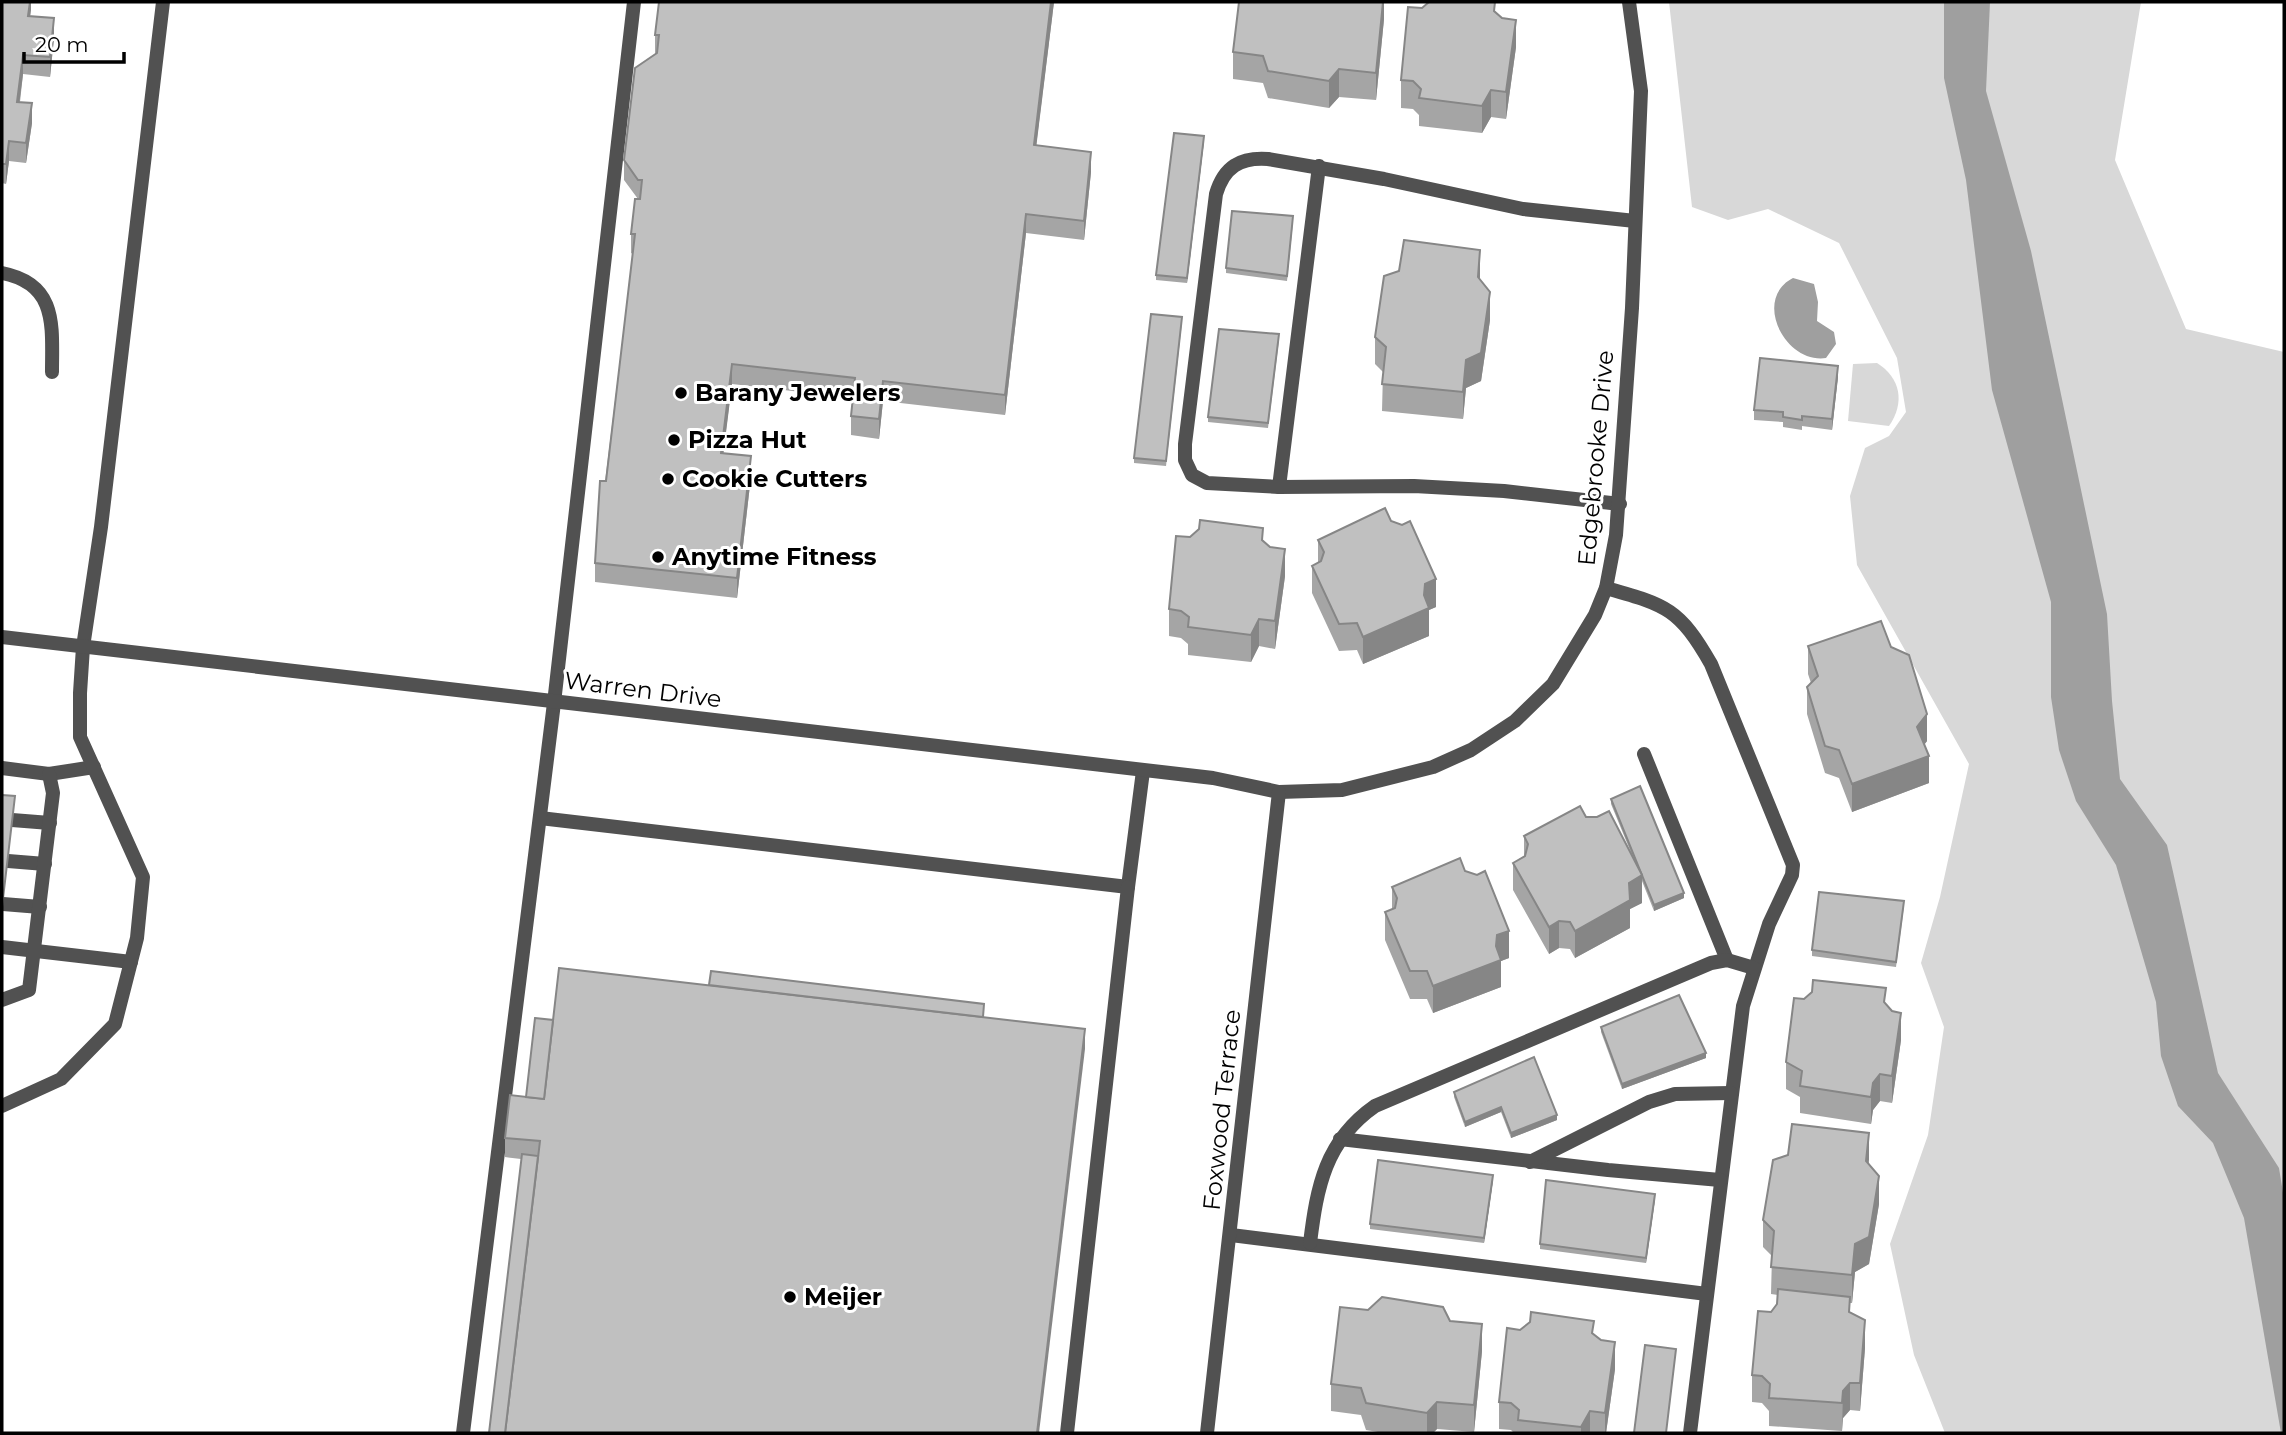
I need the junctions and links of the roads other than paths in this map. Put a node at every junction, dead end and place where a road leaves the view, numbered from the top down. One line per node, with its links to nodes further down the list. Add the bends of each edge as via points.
1 (163, 2): 12 (street)
2 (634, 2): 13 (street)
3 (1629, 2): 5 (street, Edgebrooke Drive, via 1641,90)
4 (1319, 166): 5 (street, via 1523,209); 8 (street); 8 (street, via 1252,158 1231,166 1216,194 1185,460 1192,475 1206,483)
5 (1635, 221): 9 (street, Edgebrooke Drive)
6 (2, 273): 7 (street, via 40,291 52,326)
7 (52, 372)
8 (1279, 487): 9 (street, via 1414,486)
9 (1619, 504): 10 (street, Edgebrooke Drive)
10 (1606, 588): 19 (street, Edgebrooke Drive, via 1590,625 1553,684 1515,720 1471,750 1380,782 1342,790); 32 (street, via 1672,611 1694,635 1711,664 1792,855 1792,875)
11 (2, 637): 12 (street, Warren Drive)
12 (83, 647): 13 (street, Warren Drive); 15 (street, via 80,737)
13 (554, 703): 17 (street, Warren Drive); 20 (street)
14 (1644, 754): 30 (street)
15 (94, 767): 18 (street); 31 (street, via 143,877)
16 (2, 768): 18 (street)
17 (1143, 771): 19 (street, Warren Drive, via 1213,778); 25 (street)
18 (49, 774): 22 (street, via 53,793)
19 (1279, 792): 39 (street, Foxwood Terrace)
20 (540, 818): 25 (street); 42 (street)
21 (12, 820): 22 (street)
22 (50, 823): 24 (street)
23 (8, 861): 24 (street)
24 (45, 864): 27 (street)
25 (1128, 887): 43 (street)
26 (3, 904): 27 (street)
27 (40, 907): 29 (street)
28 (2, 947): 29 (street)
29 (35, 951): 31 (street); 33 (street, via 29,990)
30 (1727, 960): 32 (street); 36 (street, via 1711,962 1375,1106 1355,1120)
31 (131, 962): 35 (street, via 115,1024 61,1079)
32 (1754, 968): 34 (street, via 1743,1006)
33 (2, 1000)
34 (1731, 1093): 37 (street, via 1675,1094 1649,1101); 38 (street)
35 (2, 1106)
36 (1340, 1139): 37 (street); 40 (street, via 1320,1184)
37 (1530, 1162): 38 (street)
38 (1720, 1180): 41 (street)
39 (1231, 1235): 40 (street); 44 (street, Foxwood Terrace)
40 (1310, 1243): 41 (street)
41 (1707, 1294): 45 (street)
42 (463, 1433)
43 (1068, 1433)
44 (1207, 1433)
45 (1690, 1433)

